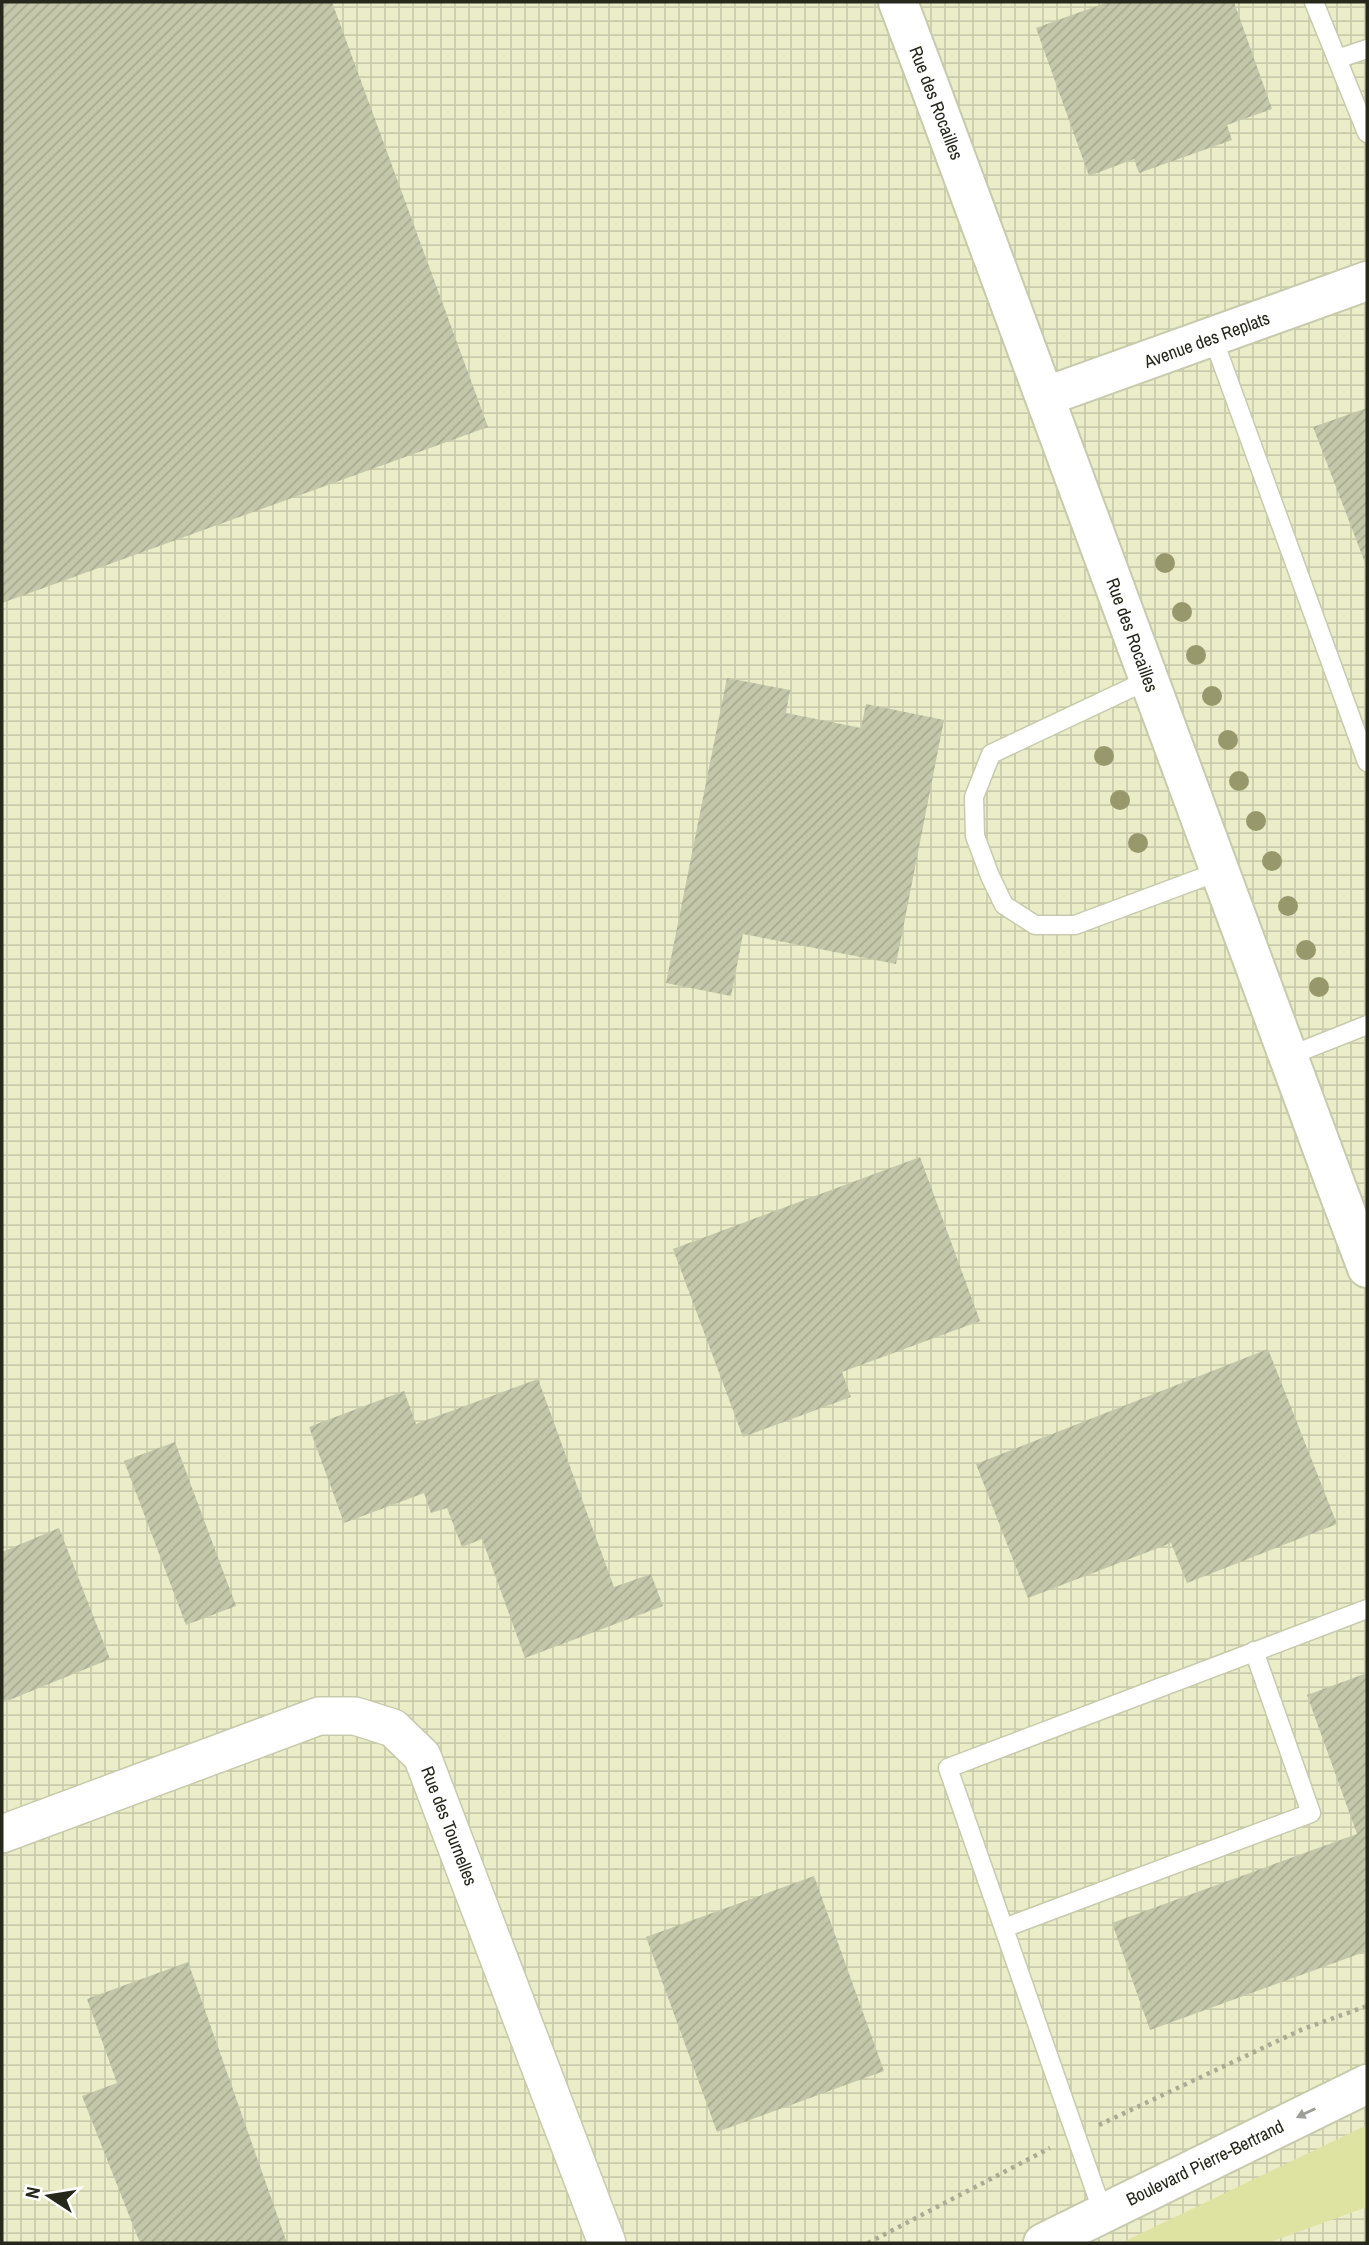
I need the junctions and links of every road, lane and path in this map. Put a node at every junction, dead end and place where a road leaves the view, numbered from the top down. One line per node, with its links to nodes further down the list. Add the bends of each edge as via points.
1 (898, 2): 8 (street, Rue des Rocailles)
2 (1314, 2): 4 (lane)
3 (1367, 48): 4 (lane)
4 (1337, 59): 5 (lane)
5 (1367, 133)
6 (1367, 281): 7 (street, Avenue des Replats)
7 (1213, 338): 8 (street, Avenue des Replats); 10 (lane)
8 (1047, 397): 9 (street, Rue des Rocailles)
9 (1148, 680): 11 (street, Rue des Rocailles); 11 (lane, via 991,754 974,797 975,836 989,876 1004,905 1035,925 1075,925)
10 (1367, 762)
11 (1220, 871): 13 (street, Rue des Rocailles)
12 (1367, 1025): 13 (lane)
13 (1289, 1056): 14 (street, Rue des Rocailles)
14 (1367, 1268)
15 (1367, 1609): 16 (lane)
16 (1254, 1651): 18 (lane, via 948,1768); 18 (lane, via 1311,1813)
17 (2, 1834): 24 (street, Rue des Tournelles, via 319,1716 355,1716 393,1728 422,1756)
18 (1004, 1928): 23 (lane)
19 (1367, 2007): 21 (path, via 1303,2029)
20 (1367, 2084): 23 (street, Boulevard Pierre-Bertrand, one-way to 23)
21 (1096, 2126)
22 (1053, 2147): 25 (path)
23 (1102, 2213): 26 (street, Boulevard Pierre-Bertrand)
24 (607, 2243)
25 (868, 2243)
26 (1043, 2243)

